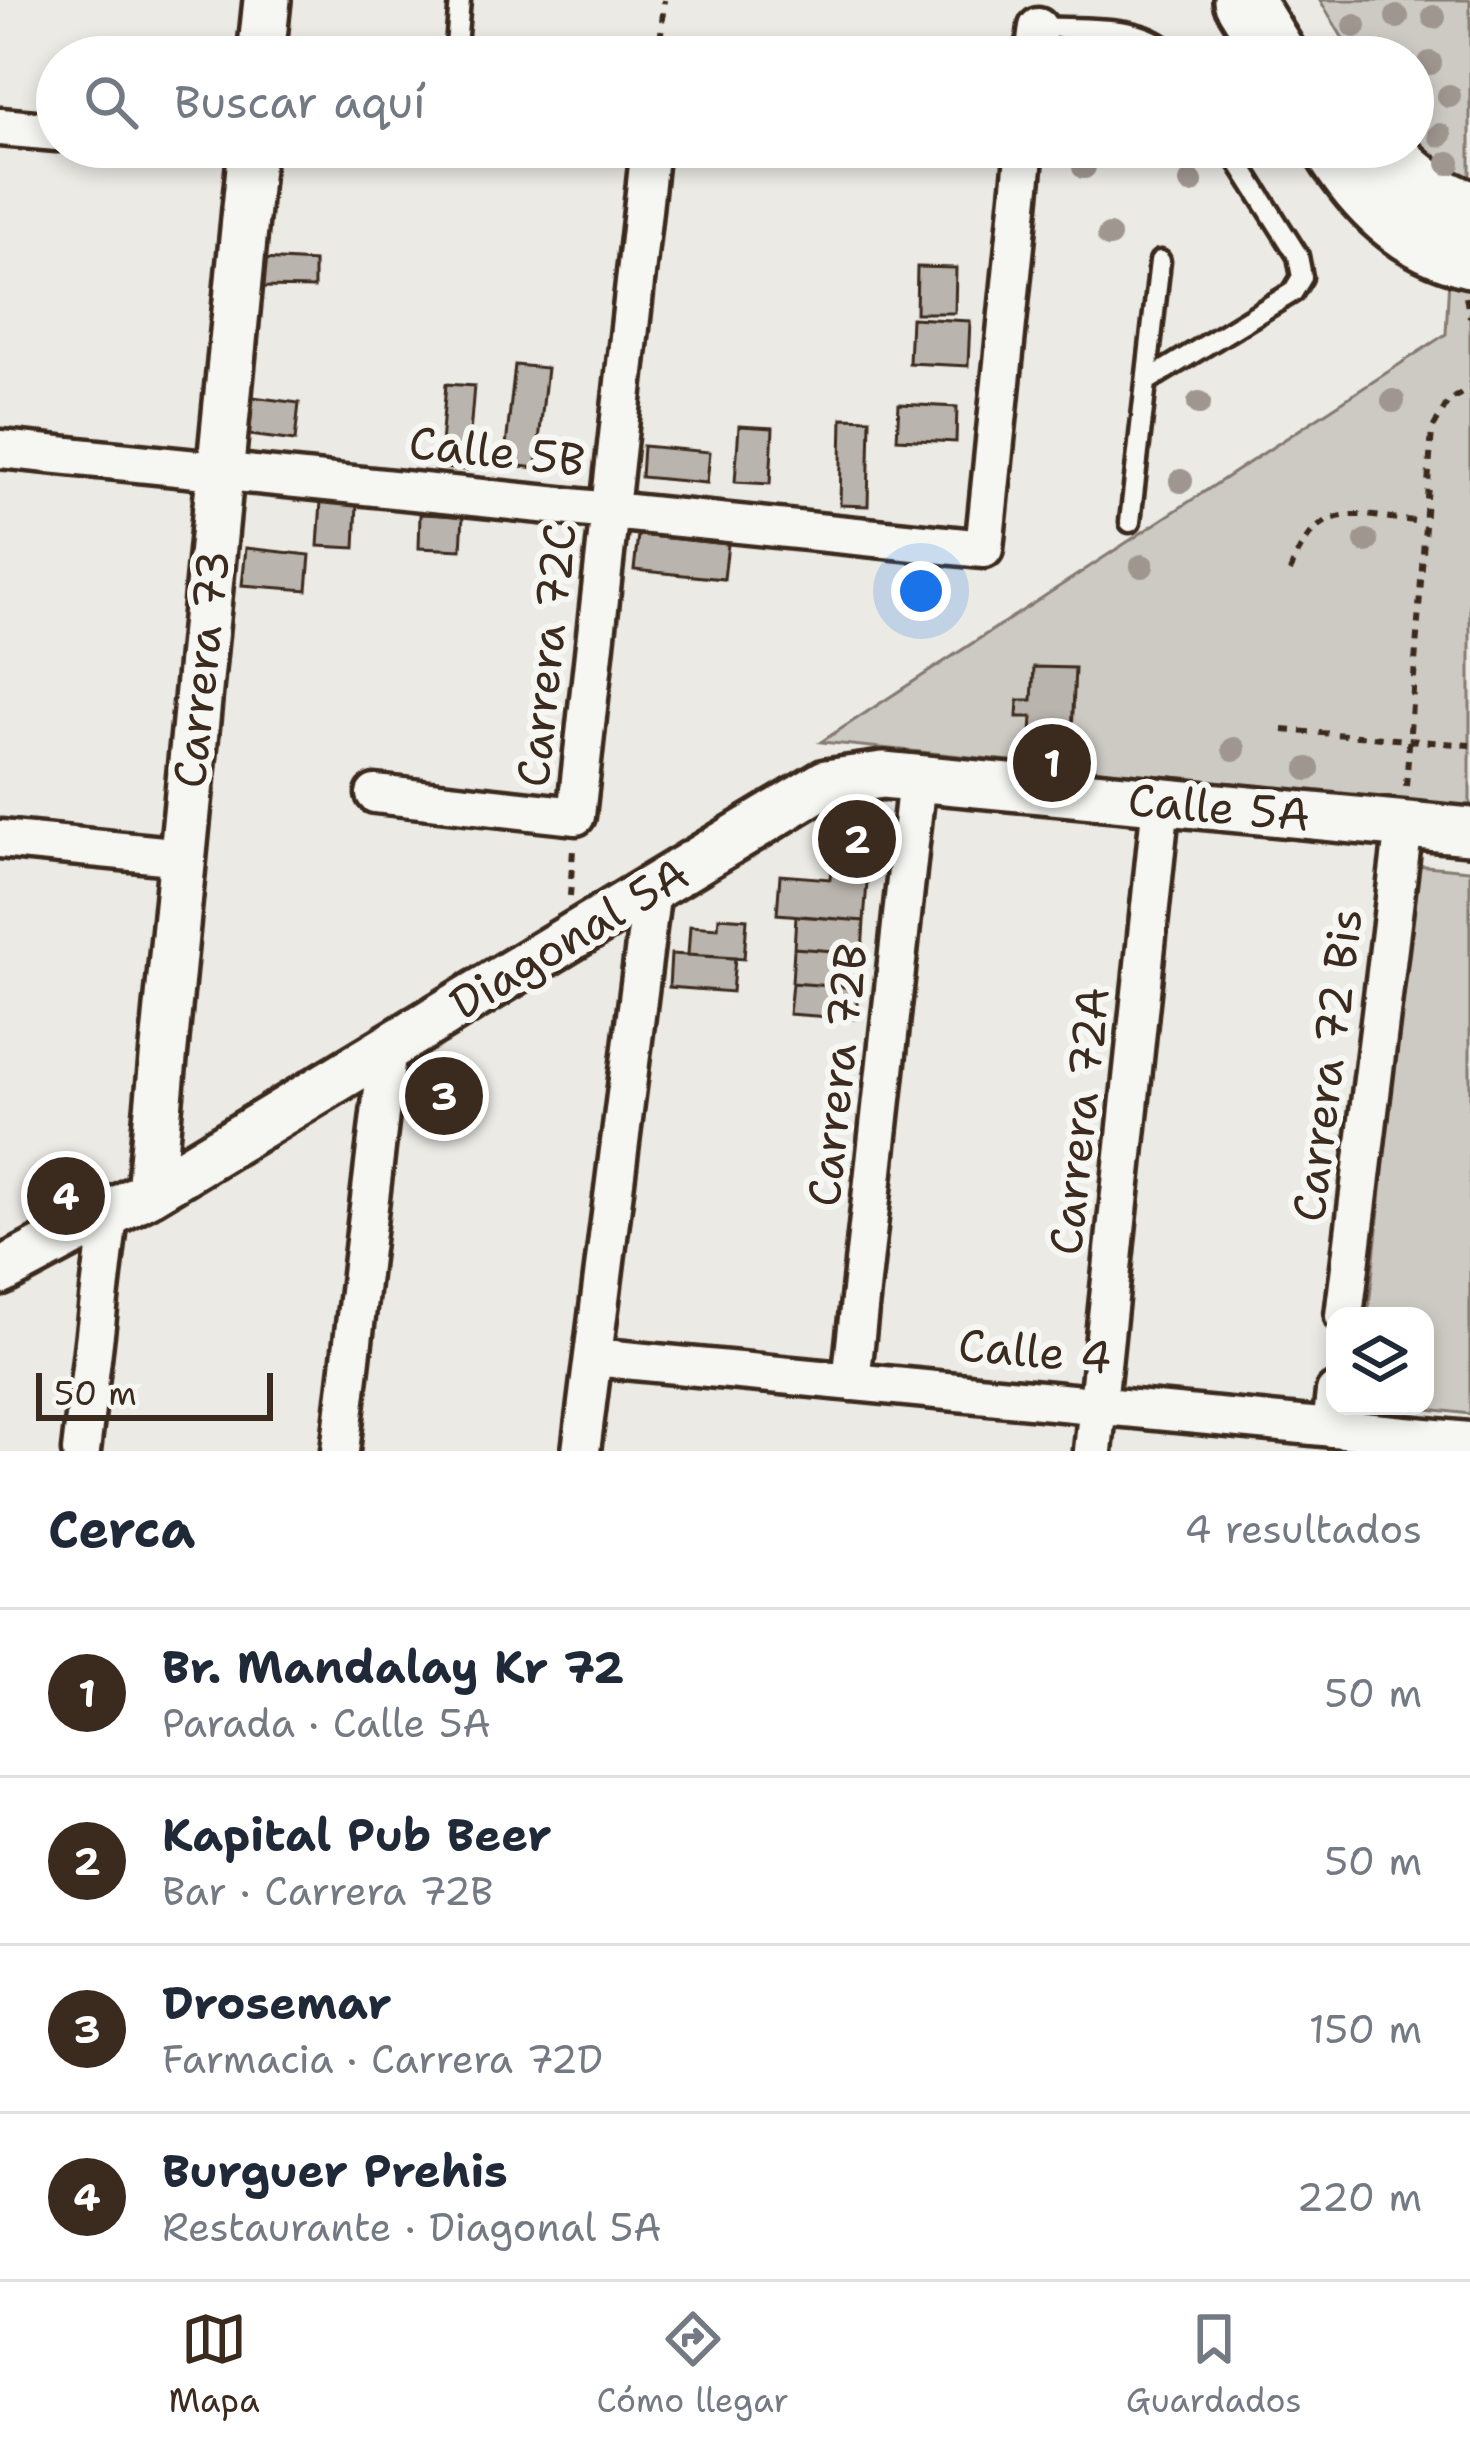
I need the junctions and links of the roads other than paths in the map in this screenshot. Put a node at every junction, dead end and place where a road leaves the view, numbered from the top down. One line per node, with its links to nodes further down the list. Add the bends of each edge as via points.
1 (267, 0): 5 (street)
2 (460, 0): 6 (lane)
3 (1243, 0): 7 (highway)
4 (1288, 0): 8 (highway)
5 (263, 36)
6 (457, 36)
7 (1265, 36)
8 (1309, 36)
9 (0, 127): 10 (street)
10 (36, 130)
11 (250, 168): 22 (street, Carrera 73)
12 (648, 168): 23 (street, Carrera 72C)
13 (1023, 168): 23 (street, Calle 5B, via 984,549)
14 (1242, 168): 20 (lane, via 1298,256 1301,277 1292,292)
15 (1347, 168): 18 (highway, via 1377,210)
16 (1400, 168): 17 (highway, via 1443,201)
17 (1470, 209)
18 (1470, 258)
19 (1160, 261): 20 (lane)
20 (1147, 381): 24 (lane)
21 (0, 449): 22 (street, Calle 5B)
22 (221, 471): 23 (street, Calle 5B); 32 (street, Carrera 73)
23 (610, 511): 27 (street, Carrera 72C, via 576,816)
24 (1130, 522)
25 (917, 778): 26 (street, Calle 5A); 28 (street, Calle 5A); 40 (street, Carrera 72B)
26 (826, 783): 33 (street, Diagonal 5A)
27 (375, 794)
28 (1161, 802): 29 (street, Calle 5A); 41 (street, Carrera 72A)
29 (1404, 825): 30 (street, Calle 5A); 38 (street, Carrera 72 Bis)
30 (1470, 831)
31 (0, 839): 32 (street)
32 (183, 857): 35 (street, Carrera 73)
33 (652, 889): 34 (street, Diagonal 5A); 39 (street)
34 (388, 1047): 35 (street, Diagonal 5A); 46 (street)
35 (150, 1192): 36 (street, Diagonal 5A)
36 (109, 1216): 37 (street, Diagonal 5A); 45 (street)
37 (0, 1272)
38 (1345, 1307)
39 (592, 1357): 40 (street, Calle 4); 47 (street)
40 (851, 1382): 41 (street, Calle 4)
41 (1097, 1406): 42 (street, Calle 4); 48 (street, Carrera 72A)
42 (1326, 1410)
43 (1355, 1415): 44 (street, Calle 4)
44 (1468, 1441)
45 (81, 1451)
46 (340, 1451)
47 (580, 1451)
48 (1093, 1451)

